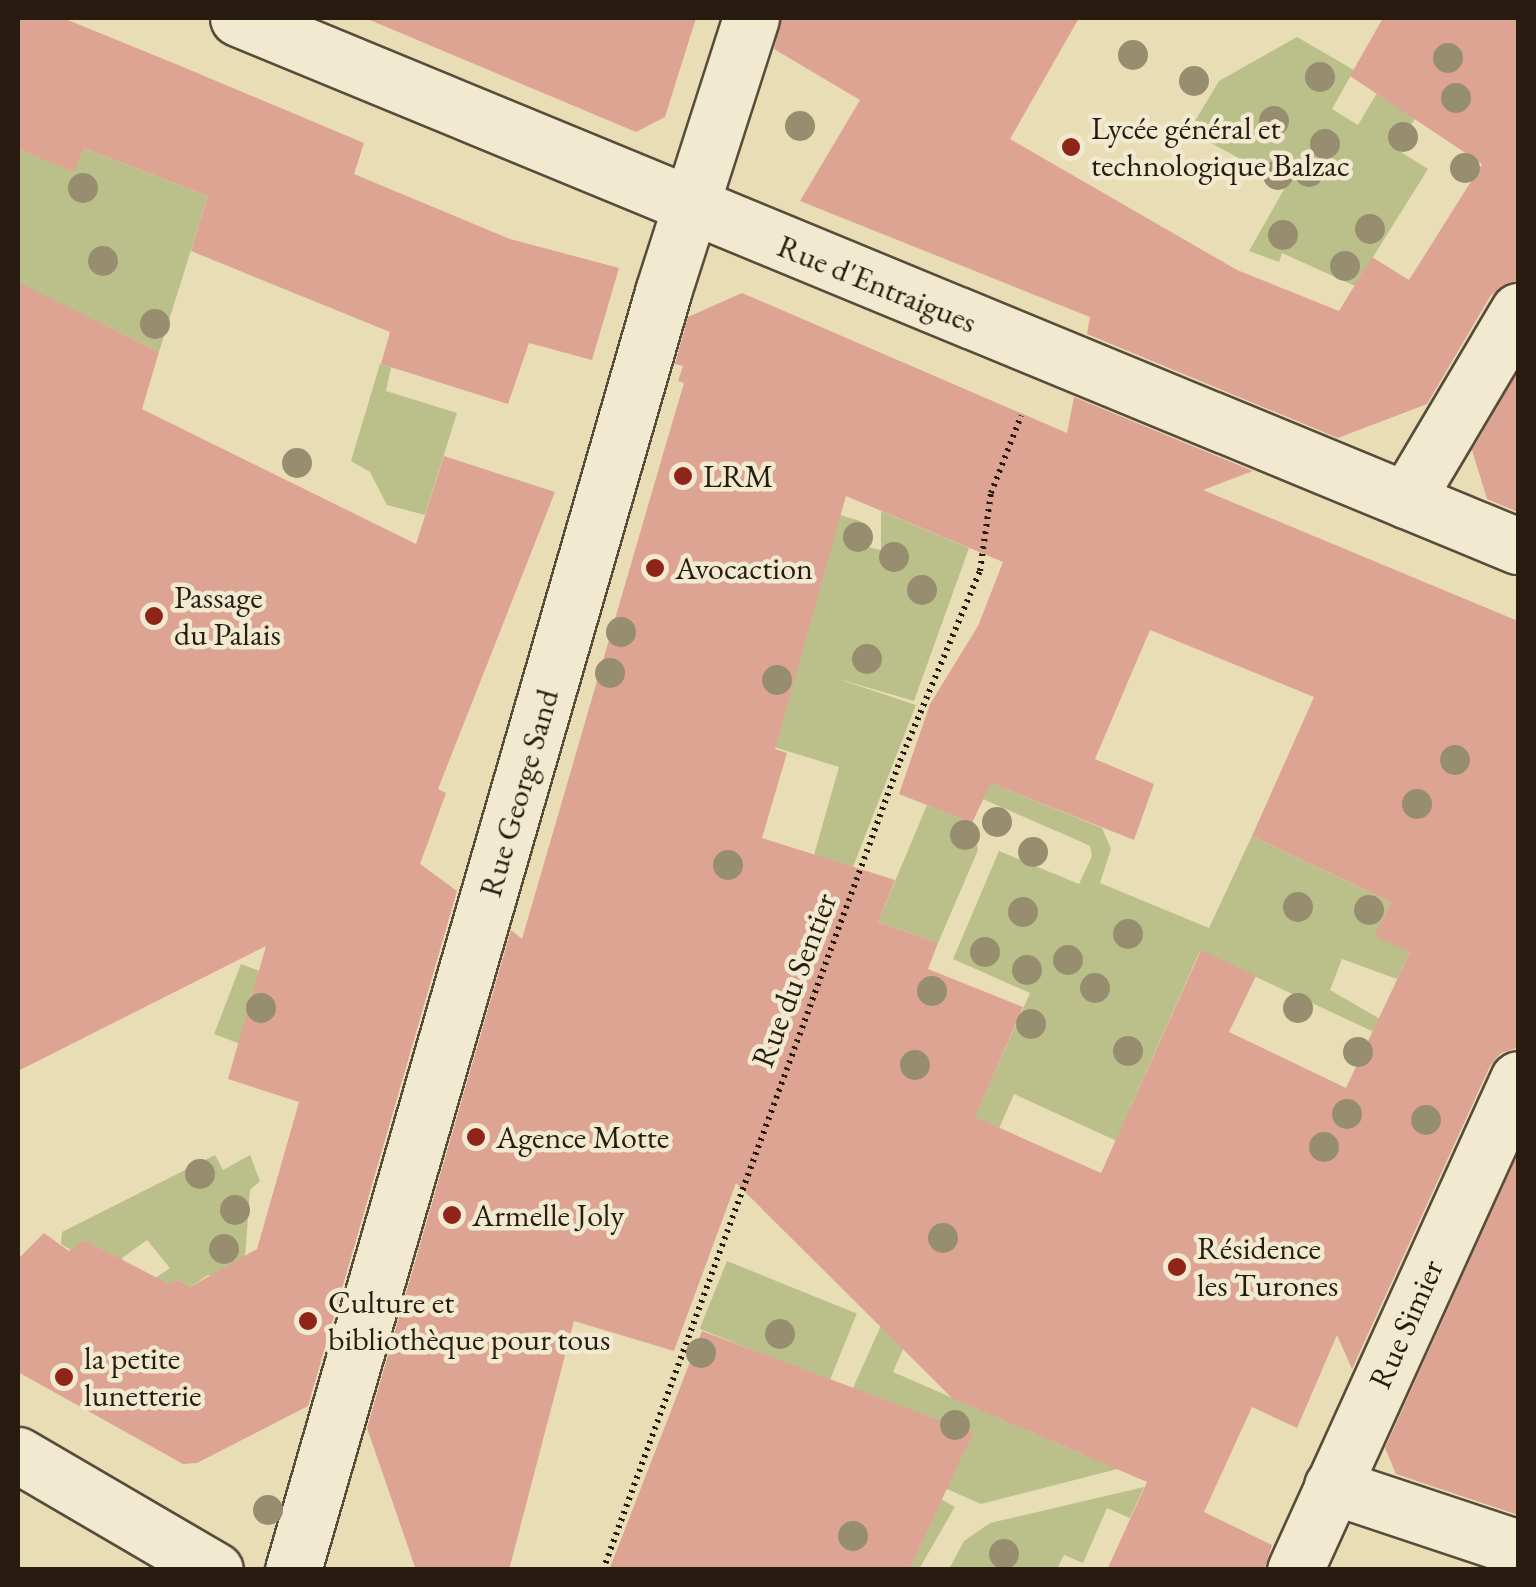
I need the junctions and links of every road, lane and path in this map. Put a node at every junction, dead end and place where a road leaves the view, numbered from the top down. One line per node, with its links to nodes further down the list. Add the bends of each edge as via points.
1 (238, 18): 3 (street, Rue d'Entraigues, via 646,184)
2 (751, 18): 3 (street, Rue George Sand)
3 (690, 208): 6 (street, Rue d'Entraigues); 13 (street, Rue George Sand)
4 (1518, 311): 6 (street)
5 (1024, 406): 14 (path, Rue du Sentier, via 992,493 980,572 900,760)
6 (1406, 500): 7 (street, Rue d'Entraigues)
7 (1518, 546)
8 (1518, 1079): 10 (street, Rue Simier)
9 (18, 1454): 12 (street)
10 (1332, 1486): 11 (street); 15 (street, Rue Simier)
11 (1518, 1548)
12 (215, 1570)
13 (294, 1570)
14 (603, 1570)
15 (1295, 1570)

